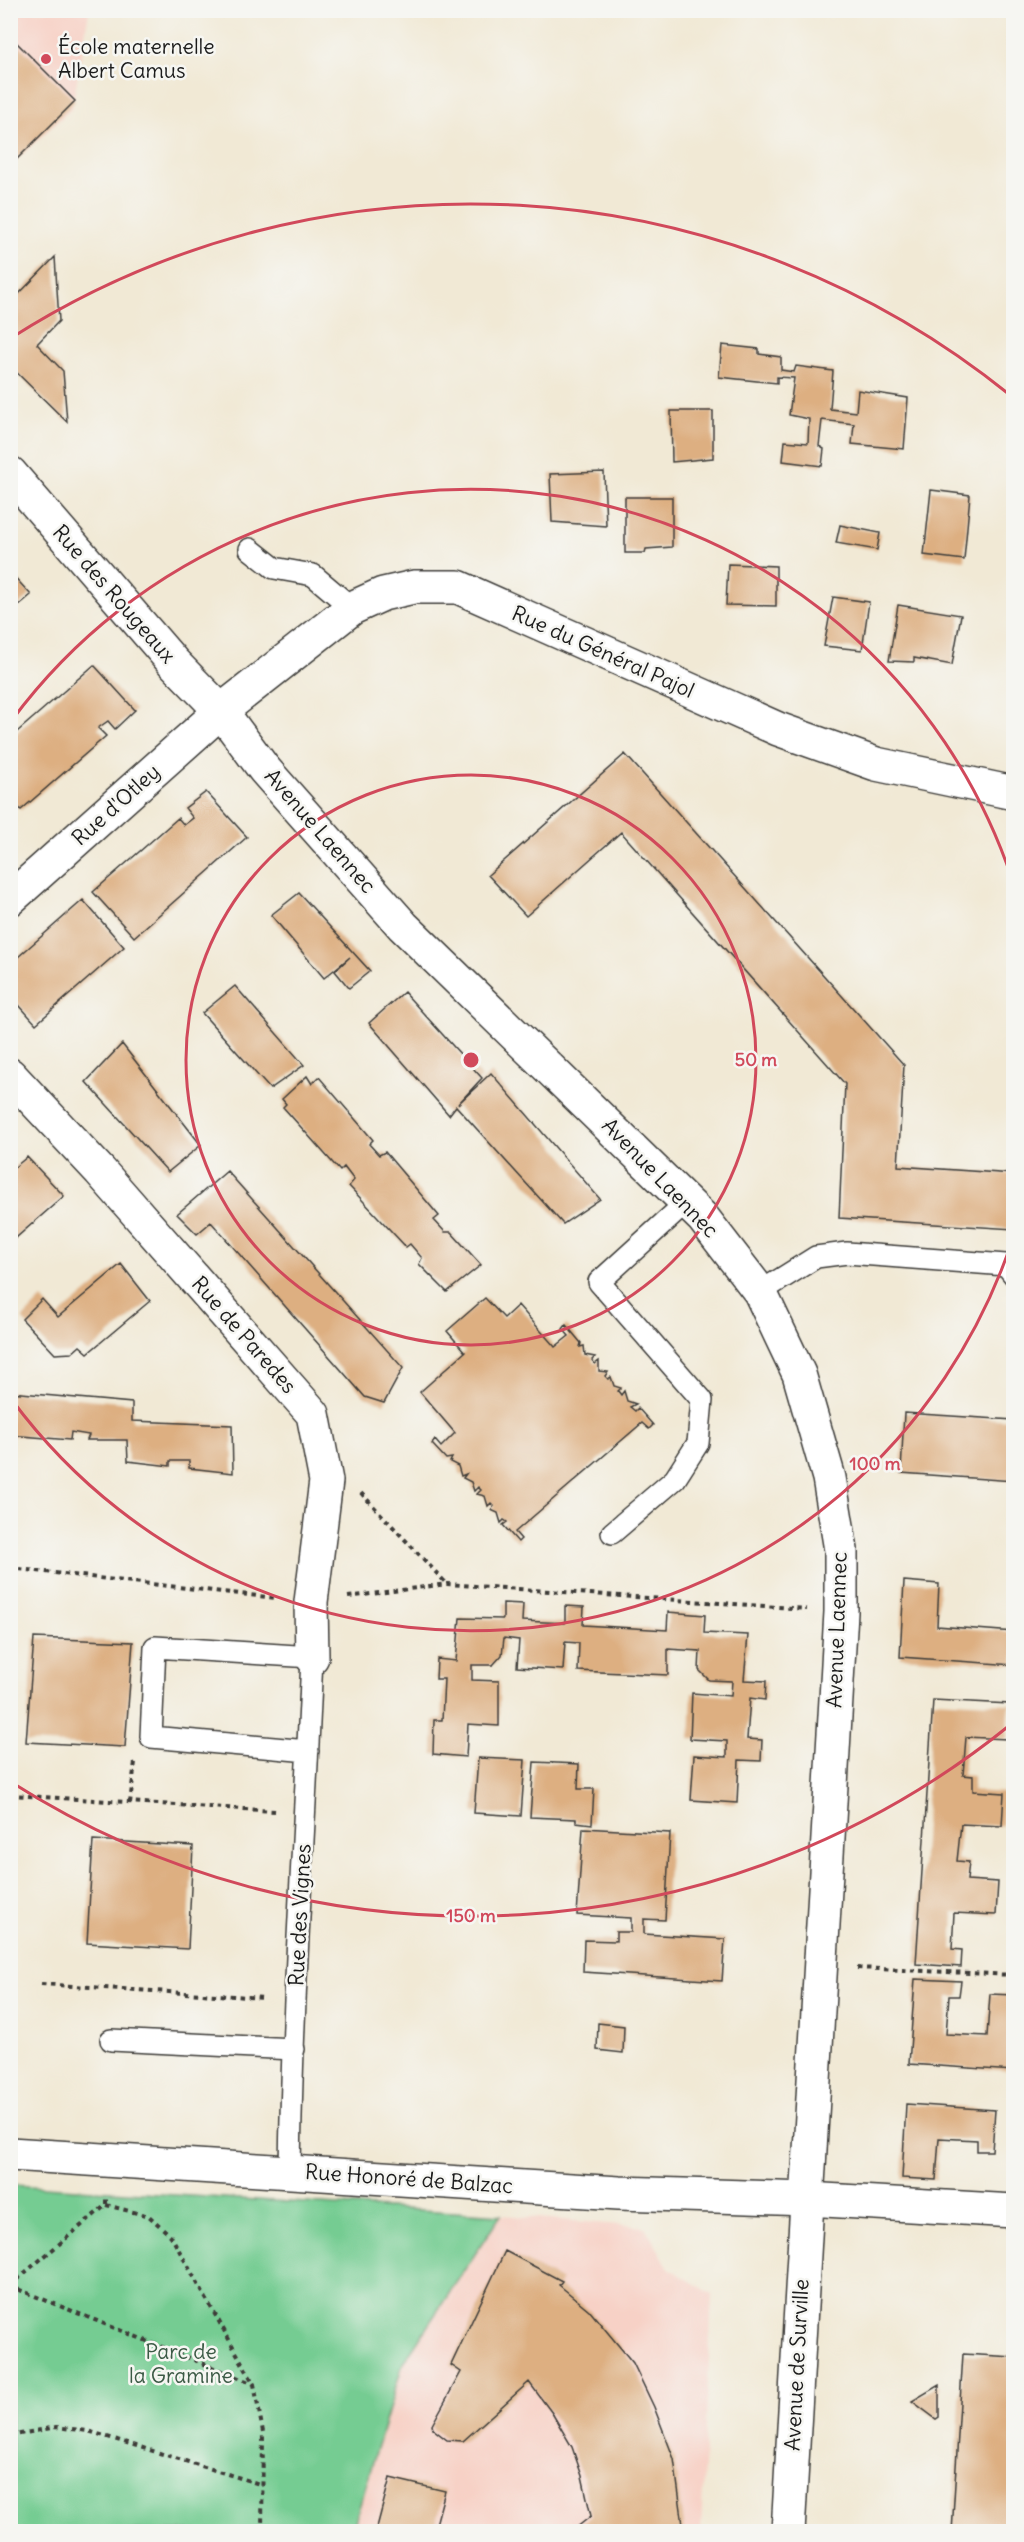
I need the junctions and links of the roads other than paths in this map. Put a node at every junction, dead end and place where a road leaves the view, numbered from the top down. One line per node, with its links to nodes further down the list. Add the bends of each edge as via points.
1 (10, 473): 4 (street, Rue des Rougeaux, via 173,662)
2 (250, 549): 3 (lane, via 274,568 313,574)
3 (352, 608): 4 (street, Rue du Général Pajol); 5 (street, Rue du Général Pajol, via 383,594 414,587 458,587 778,729 876,764)
4 (221, 711): 6 (street, Rue d'Otley); 8 (street, Avenue Laennec, via 264,769 404,926)
5 (1014, 793)
6 (10, 898)
7 (10, 1075): 12 (street, Rue de Paredes, via 100,1171 313,1414 326,1481 311,1602)
8 (687, 1202): 10 (street, Avenue Laennec); 11 (lane, via 599,1282 702,1400 698,1443 675,1479)
9 (1014, 1275): 10 (lane, via 1006,1265 847,1253 816,1257)
10 (760, 1292): 18 (street, Avenue Laennec, via 799,1374 829,1478 841,1550 841,1612)
11 (612, 1533)
12 (312, 1658): 13 (lane, Rue des Vignes); 13 (lane, via 155,1647 151,1737)
13 (308, 1751): 15 (lane, Rue des Vignes)
14 (111, 2040): 15 (lane)
15 (294, 2049): 17 (lane, Rue des Vignes)
16 (10, 2154): 17 (street, Rue Honoré de Balzac)
17 (290, 2172): 18 (street, Rue Honoré de Balzac, via 619,2193)
18 (807, 2199): 19 (street, Rue Honoré de Balzac); 20 (street, Avenue de Surville)
19 (1014, 2211)
20 (788, 2532)

